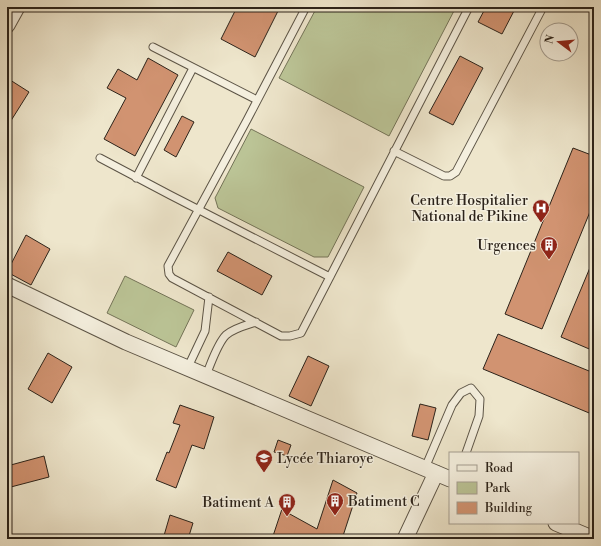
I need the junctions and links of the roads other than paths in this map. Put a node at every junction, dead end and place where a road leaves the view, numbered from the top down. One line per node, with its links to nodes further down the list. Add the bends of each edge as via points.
1 (17, 7): 5 (street)
2 (306, 7): 8 (lane)
3 (469, 7): 9 (lane)
4 (543, 7): 9 (lane, via 456,172 444,176)
5 (7, 25)
6 (153, 47): 7 (lane)
7 (194, 68): 8 (lane); 11 (lane)
8 (257, 100): 12 (lane)
9 (394, 151): 13 (lane)
10 (100, 158): 11 (lane)
11 (136, 178): 12 (lane)
12 (198, 210): 13 (lane); 15 (lane, via 168,266 169,274)
13 (330, 277): 16 (lane, via 300,333 281,336)
14 (7, 285): 17 (street, via 126,342)
15 (209, 297): 16 (lane); 17 (lane, via 205,331)
16 (256, 322): 18 (lane, via 226,335)
17 (188, 367): 18 (street)
18 (206, 375): 20 (street)
19 (466, 452): 20 (lane, via 479,416 480,399 471,388 461,393 452,405)
20 (437, 473): 22 (street)
21 (558, 524): 23 (street)
22 (405, 539)
23 (594, 539)

